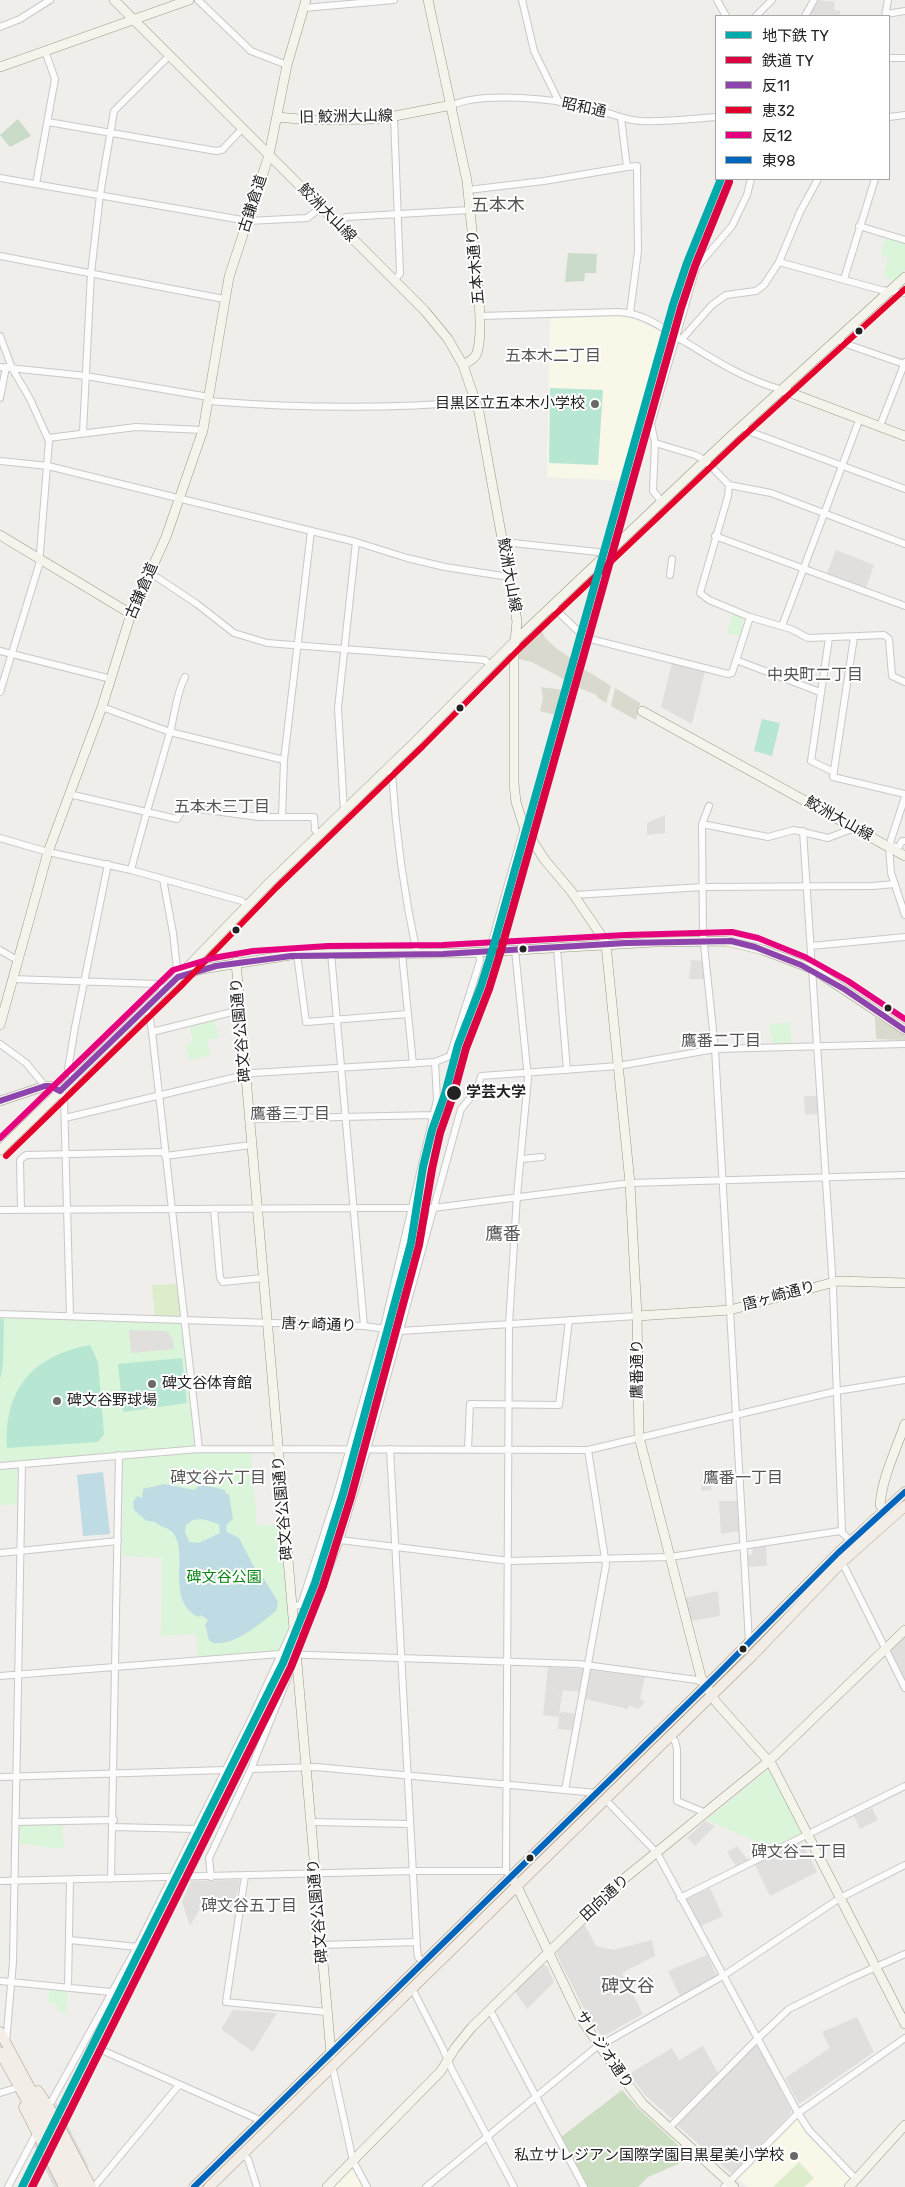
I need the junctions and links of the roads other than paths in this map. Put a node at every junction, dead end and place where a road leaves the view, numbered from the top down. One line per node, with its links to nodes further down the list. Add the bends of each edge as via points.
1 (50, 0): 19 (street)
2 (114, 0): 18 (street, 鮫洲大山線)
3 (189, 0): 18 (street)
4 (198, 0): 24 (street, via 251,51)
5 (394, 0): 12 (street)
6 (428, 0): 27 (street, 五本木通り)
7 (522, 0): 26 (street, via 534,51)
8 (717, 0): 14 (street)
9 (772, 0): 15 (street)
10 (814, 0): 16 (street)
11 (888, 0): 17 (street)
12 (305, 4): 24 (street)
13 (905, 11): 17 (street)
14 (725, 15)
15 (757, 15)
16 (806, 15)
17 (885, 15)
18 (134, 20): 20 (street); 21 (street, 鮫洲大山線)
19 (0, 27)
20 (45, 51): 25 (street); 34 (street, via 55,79)
21 (170, 55): 35 (street, 鮫洲大山線); 36 (street, via 114,111)
22 (890, 58): 23 (street)
23 (905, 58)
24 (287, 65): 29 (street)
25 (0, 67)
26 (558, 102): 27 (street, 昭和通, via 515,98); 32 (street, 昭和通, via 592,108)
27 (452, 105): 30 (street, 旧 鮫洲大山線); 44 (street, 五本木通り)
28 (905, 114): 31 (street)
29 (277, 117): 30 (street, 旧 鮫洲大山線, via 337,120); 37 (street, 旧 鮫洲大山線)
30 (394, 117): 48 (street)
31 (890, 117)
32 (621, 118): 33 (street, 昭和通, via 639,121); 38 (street)
33 (715, 118)
34 (48, 122): 36 (street); 43 (street)
35 (242, 129): 36 (street, via 222,150 216,151); 37 (street, 鮫洲大山線)
36 (111, 132): 45 (street)
37 (269, 155): 46 (street, 鮫洲大山線); 49 (street, 古鎌倉道)
38 (626, 167): 44 (street); 62 (street, via 637,166 638,251)
39 (0, 178): 43 (street)
40 (751, 180): 65 (street, via 732,226 696,268)
41 (817, 180): 54 (street, via 800,212)
42 (875, 180): 51 (street)
43 (36, 184): 45 (street)
44 (468, 190): 47 (street, 五本木通り)
45 (100, 195): 49 (street); 55 (street)
46 (322, 207): 49 (street, via 307,218); 50 (street, 鮫洲大山線)
47 (470, 210): 48 (street); 63 (street, 五本木通り)
48 (398, 215): 50 (street, via 346,217); 58 (street, via 400,274)
49 (248, 221): 61 (street, 古鎌倉道)
50 (339, 224): 58 (street, 鮫洲大山線)
51 (859, 226): 52 (street); 57 (street)
52 (905, 240)
53 (0, 256): 55 (street)
54 (780, 262): 57 (street); 65 (street, via 756,291 726,295)
55 (91, 273): 61 (street); 70 (street)
56 (905, 277): 59 (street)
57 (844, 279): 59 (street)
58 (394, 280): 68 (street, 鮫洲大山線, via 434,321)
59 (890, 291): 60 (street); 66 (street)
60 (905, 293)
61 (224, 299): 73 (street, 古鎌倉道)
62 (630, 313): 63 (street); 65 (street, via 640,315)
63 (480, 316): 68 (street, 五本木通り, via 476,354)
64 (0, 336): 69 (street)
65 (678, 338): 71 (street, via 724,366); 82 (street, via 651,424)
66 (837, 339): 67 (street); 71 (street)
67 (904, 362): 77 (street)
68 (463, 365): 74 (street, 鮫洲大山線)
69 (6, 367): 70 (street); 72 (street); 81 (street, via 30,400)
70 (86, 376): 73 (street); 79 (street)
71 (782, 390): 75 (street); 76 (street)
72 (0, 398)
73 (209, 399): 74 (street, via 320,408); 78 (street, 古鎌倉道)
74 (475, 401): 96 (street, 鮫洲大山線)
75 (860, 418): 77 (street); 86 (street)
76 (742, 426): 83 (street); 86 (street)
77 (880, 426): 80 (street)
78 (203, 430): 79 (street, via 136,427); 89 (street, 古鎌倉道)
79 (83, 432): 81 (street)
80 (905, 436)
81 (48, 438): 85 (street)
82 (655, 443): 83 (street); 90 (street, via 653,491)
83 (705, 460): 87 (street); 90 (street)
84 (0, 461): 85 (street)
85 (48, 466): 89 (street); 100 (street)
86 (843, 466): 88 (street); 91 (street)
87 (729, 485): 91 (street, via 771,493); 94 (street)
88 (905, 489)
89 (181, 498): 92 (street); 102 (street, 古鎌倉道)
90 (662, 502): 98 (street)
91 (824, 514): 97 (street); 101 (street)
92 (312, 531): 95 (street); 113 (street)
93 (0, 535): 100 (street)
94 (716, 536): 101 (street); 108 (street, via 700,593 709,600)
95 (356, 542): 104 (street, via 445,567); 114 (street)
96 (503, 542): 98 (street, via 598,552); 104 (street, 鮫洲大山線)
97 (905, 544)
98 (605, 556): 105 (street)
99 (672, 558): 103 (street)
100 (40, 559): 107 (street); 116 (street)
101 (804, 568): 106 (street); 109 (street)
102 (149, 572): 107 (street, 古鎌倉道); 113 (street, via 234,633 267,643)
103 (670, 575)
104 (509, 577): 112 (street, 鮫洲大山線, via 517,621)
105 (552, 606): 112 (street); 117 (street, via 590,639 728,674 732,673)
106 (905, 606)
107 (130, 614): 120 (street, 古鎌倉道)
108 (750, 616): 109 (street); 117 (street)
109 (782, 626): 111 (street, via 808,638)
110 (854, 637): 111 (street); 121 (street, via 887,636 892,676); 129 (street)
111 (829, 638): 123 (street)
112 (516, 640): 118 (street); 137 (street, 鮫洲大山線, via 514,784)
113 (298, 646): 114 (street); 127 (street)
114 (344, 649): 118 (street, via 485,660); 133 (street, via 338,708)
115 (0, 651): 116 (street)
116 (11, 654): 120 (street); 122 (street)
117 (736, 660): 123 (street)
118 (491, 666): 128 (street)
119 (185, 677): 126 (street)
120 (110, 679): 124 (street, 古鎌倉道)
121 (905, 682)
122 (0, 692)
123 (820, 692): 129 (street, via 811,761)
124 (102, 707): 126 (street); 130 (street, 古鎌倉道)
125 (642, 711): 138 (street, 鮫洲大山線)
126 (170, 732): 127 (street); 134 (street)
127 (284, 760): 135 (street)
128 (387, 769): 133 (street); 166 (street, via 392,774 397,845)
129 (834, 772): 131 (street, via 833,777)
130 (69, 794): 134 (street); 144 (street, 古鎌倉道)
131 (905, 797): 143 (street)
132 (709, 806): 136 (street)
133 (344, 811): 140 (street)
134 (145, 812): 135 (street, via 176,819 184,807); 147 (street)
135 (282, 817): 140 (street, via 314,817 315,830)
136 (702, 824): 139 (street, via 768,837 794,830); 150 (street)
137 (524, 827): 152 (street, 鮫洲大山線, via 544,859); 162 (street)
138 (859, 830): 139 (street, via 828,838); 143 (street, 鮫洲大山線)
139 (803, 831): 151 (street)
140 (319, 835): 153 (street)
141 (0, 838): 144 (street)
142 (905, 841): 143 (street, via 898,848)
143 (889, 845): 145 (street, 鮫洲大山線); 149 (street)
144 (48, 852): 146 (street); 167 (street, 古鎌倉道)
145 (905, 856)
146 (108, 864): 147 (street); 172 (street)
147 (132, 870): 148 (street)
148 (163, 879): 153 (street, via 242,901); 170 (street, via 174,933)
149 (895, 884): 151 (street); 154 (street)
150 (703, 886): 151 (street); 152 (street); 156 (street)
151 (806, 886): 158 (street)
152 (574, 895): 157 (street, 鮫洲大山線)
153 (247, 906): 170 (street)
154 (905, 915)
155 (905, 937): 158 (street)
156 (705, 941): 157 (street); 169 (street, via 732,942 763,950); 184 (street)
157 (606, 945): 159 (street); 187 (street, 鷹番通り)
158 (810, 946): 169 (street)
159 (557, 948): 161 (street); 189 (street)
160 (0, 950): 167 (street)
161 (515, 950): 162 (street); 190 (street)
162 (484, 952): 166 (street); 185 (street, via 450,1056)
163 (331, 953): 164 (street); 165 (street); 177 (street)
164 (297, 954): 168 (street); 177 (street, via 306,1022)
165 (402, 954): 166 (street); 176 (street)
166 (417, 954)
167 (17, 960): 171 (street, 古鎌倉道)
168 (236, 962): 170 (street); 175 (street, 碑文谷公園通り)
169 (812, 969): 179 (street); 183 (street)
170 (178, 977): 173 (street)
171 (12, 979): 172 (street); 178 (street, 古鎌倉道)
172 (84, 981): 173 (street, via 158,984); 192 (street, via 68,1069)
173 (164, 989): 174 (street)
174 (144, 1009): 180 (street, via 149,1014); 192 (street)
175 (240, 1010): 180 (street); 191 (street, 碑文谷公園通り)
176 (408, 1014): 177 (street); 186 (street)
177 (337, 1020): 188 (street)
178 (0, 1025)
179 (905, 1030)
180 (152, 1032): 195 (street)
181 (0, 1044): 193 (street, via 26,1062)
182 (905, 1044): 183 (street)
183 (816, 1046): 184 (street); 208 (street)
184 (715, 1049): 187 (street); 209 (street)
185 (435, 1062): 186 (street); 197 (street, via 437,1100)
186 (413, 1064): 188 (street)
187 (618, 1066): 189 (street); 210 (street, 鷹番通り)
188 (342, 1068): 191 (street); 198 (street)
189 (567, 1070): 190 (street)
190 (528, 1073): 206 (street); 213 (street, via 481,1076 477,1090 461,1109)
191 (245, 1074): 195 (street); 200 (street, 碑文谷公園通り)
192 (73, 1077): 194 (street)
193 (45, 1086): 194 (street); 196 (street)
194 (60, 1091): 199 (street); 202 (street)
195 (158, 1096): 199 (street); 204 (street)
196 (0, 1101)
197 (433, 1115): 198 (street); 217 (street)
198 (346, 1117): 200 (street); 212 (street)
199 (65, 1118): 203 (street)
200 (249, 1119): 201 (street, 碑文谷公園通り)
201 (251, 1145): 204 (street); 216 (street, 碑文谷公園通り)
202 (0, 1150)
203 (66, 1153): 204 (street); 219 (street, via 26,1155 20,1160); 220 (street)
204 (165, 1154): 214 (street)
205 (542, 1157): 206 (street)
206 (521, 1159): 211 (street)
207 (905, 1175): 208 (street)
208 (826, 1177): 209 (street); 222 (street)
209 (724, 1181): 210 (street); 224 (street)
210 (630, 1183): 211 (street); 227 (street, 鷹番通り)
211 (517, 1196): 213 (street); 231 (street)
212 (354, 1208): 216 (street); 217 (street); 232 (street)
213 (433, 1208): 217 (street); 234 (street)
214 (171, 1209): 215 (street); 220 (street); 228 (street)
215 (214, 1209): 216 (street); 221 (street, via 220,1278 223,1282)
216 (257, 1209): 221 (street, 碑文谷公園通り)
217 (413, 1209): 233 (street)
218 (0, 1210): 219 (street)
219 (21, 1210): 220 (street)
220 (68, 1210): 226 (street)
221 (263, 1278): 230 (street, 碑文谷公園通り)
222 (832, 1282): 223 (street, 唐ヶ崎通り); 224 (street, 唐ヶ崎通り); 236 (street)
223 (905, 1283)
224 (730, 1310): 227 (street, 唐ヶ崎通り); 238 (street)
225 (0, 1314): 226 (street, 唐ヶ崎通り)
226 (70, 1316): 228 (street, 唐ヶ崎通り)
227 (637, 1316): 229 (street, 唐ヶ崎通り); 240 (street, 鷹番通り)
228 (185, 1320): 230 (street, 唐ヶ崎通り); 241 (street)
229 (569, 1320): 231 (street, 唐ヶ崎通り); 237 (street, via 559,1405)
230 (267, 1322): 232 (street, 唐ヶ崎通り); 242 (street, 碑文谷公園通り)
231 (510, 1324): 234 (street, 唐ヶ崎通り); 237 (street)
232 (364, 1326): 233 (street, 唐ヶ崎通り)
233 (384, 1327): 234 (street, 唐ヶ崎通り); 246 (street)
234 (400, 1331): 243 (street)
235 (905, 1380): 236 (street)
236 (837, 1391): 238 (street); 255 (street)
237 (509, 1405): 245 (street, via 468,1405); 247 (street)
238 (736, 1414): 240 (street); 259 (street)
239 (905, 1424): 254 (street, via 881,1488 880,1505)
240 (639, 1437): 248 (street); 263 (street, 鷹番通り)
241 (199, 1449): 242 (street); 249 (street)
242 (278, 1449): 246 (street); 267 (street, 碑文谷公園通り)
243 (367, 1449): 244 (street); 246 (street); 256 (street)
244 (390, 1449): 245 (street); 260 (street)
245 (468, 1449): 247 (street)
246 (350, 1450): 267 (street, via 301,1605)
247 (509, 1450): 248 (street); 265 (street)
248 (588, 1450): 264 (street)
249 (119, 1456): 250 (street); 257 (street)
250 (22, 1464): 251 (street); 261 (street)
251 (0, 1466)
252 (905, 1492): 254 (main road)
253 (905, 1506): 266 (main road)
254 (884, 1511): 258 (main road)
255 (842, 1531): 258 (street); 259 (street)
256 (340, 1540): 260 (street); 273 (street)
257 (118, 1541): 261 (street); 277 (street)
258 (851, 1541): 270 (main road)
259 (744, 1545): 263 (street); 270 (street)
260 (395, 1547): 265 (street); 274 (street)
261 (21, 1551): 262 (street); 279 (street)
262 (0, 1552)
263 (670, 1557): 264 (street); 282 (street, 鷹番通り, via 701,1677)
264 (606, 1559): 265 (street); 276 (street)
265 (509, 1561): 275 (street)
266 (842, 1562): 271 (street); 282 (main road)
267 (292, 1606): 268 (street, 碑文谷公園通り)
268 (294, 1625): 272 (street); 273 (street, 碑文谷公園通り)
269 (905, 1630): 271 (street, 田向通り)
270 (749, 1644): 282 (main road)
271 (886, 1649): 281 (street); 284 (street, 田向通り)
272 (280, 1654): 273 (street); 277 (street); 287 (street)
273 (296, 1655): 274 (street); 278 (street, 碑文谷公園通り)
274 (401, 1658): 275 (street); 289 (street)
275 (508, 1662): 276 (street); 292 (street)
276 (588, 1666): 282 (street, via 697,1680); 294 (street)
277 (116, 1667): 279 (street); 288 (street)
278 (297, 1667): 285 (street, 碑文谷公園通り); 286 (street, via 292,1667 282,1687)
279 (18, 1675): 280 (street); 290 (street)
280 (0, 1676)
281 (905, 1688)
282 (709, 1690): 283 (main road); 284 (street, 鷹番通り); 295 (main road)
283 (670, 1736): 295 (main road); 296 (street, via 676,1749 677,1801)
284 (769, 1761): 296 (street, 田向通り); 303 (street, 鷹番通り)
285 (306, 1767): 286 (street); 289 (street); 299 (street, 碑文谷公園通り)
286 (251, 1769): 309 (street, via 209,1858)
287 (225, 1770): 288 (street); 302 (street)
288 (114, 1773): 290 (street); 297 (street)
289 (407, 1775): 292 (street); 300 (street)
290 (15, 1776): 291 (street); 298 (street)
291 (0, 1777)
292 (506, 1784): 294 (street); 312 (street)
293 (905, 1786): 303 (street)
294 (565, 1790): 295 (street)
295 (601, 1796): 304 (street); 312 (main road)
296 (706, 1813): 304 (street, 田向通り)
297 (114, 1820): 298 (street); 301 (street)
298 (15, 1822): 315 (street)
299 (310, 1822): 300 (street); 307 (street, 碑文谷公園通り)
300 (410, 1824): 306 (street)
301 (113, 1827): 302 (street); 311 (street)
302 (195, 1829): 310 (street)
303 (808, 1835): 316 (street); 317 (street, 鷹番通り)
304 (657, 1853): 316 (street); 322 (street, 田向通り, via 625,1878)
305 (905, 1865): 317 (street)
306 (413, 1871): 307 (street); 312 (street); 319 (street)
307 (315, 1875): 308 (street); 320 (street, 碑文谷公園通り)
308 (245, 1876): 309 (street); 333 (street, via 226,2002)
309 (211, 1877): 310 (street)
310 (172, 1878): 311 (street); 321 (street)
311 (111, 1879): 313 (street)
312 (512, 1879): 322 (street, サレジオ通り); 324 (main road); 330 (main road)
313 (70, 1880): 315 (street); 318 (street)
314 (0, 1881): 315 (street)
315 (14, 1881): 328 (street)
316 (680, 1898): 326 (street)
317 (840, 1898): 325 (street, 鷹番通り); 326 (street)
318 (70, 1940): 321 (street); 329 (street)
319 (417, 1942): 320 (street); 324 (street, via 418,1957)
320 (321, 1945): 333 (street, 碑文谷公園通り)
321 (136, 1947): 331 (street)
322 (548, 1952): 332 (street, 田向通り); 338 (street, サレジオ通り, via 579,2016)
323 (905, 1954): 325 (street)
324 (424, 1963): 341 (main road)
325 (876, 1967): 334 (street, 鷹番通り); 337 (street, via 796,2006)
326 (723, 1976): 337 (street); 338 (street)
327 (0, 1981): 328 (street)
328 (12, 1982): 329 (street); 339 (street)
329 (68, 1988): 331 (street)
330 (412, 1988): 342 (street); 343 (main road)
331 (112, 1992): 349 (street)
332 (490, 2010): 342 (street, 田向通り, via 472,2027); 348 (street)
333 (327, 2012): 341 (street, 碑文谷公園通り)
334 (905, 2024)
335 (0, 2032): 339 (main road)
336 (905, 2038): 350 (street)
337 (757, 2039): 350 (street); 354 (street)
338 (600, 2046): 348 (street); 354 (street, サレジオ通り, via 643,2104)
339 (3, 2048): 344 (main road)
340 (106, 2052): 345 (street)
341 (331, 2054): 343 (street); 351 (main road)
342 (448, 2060): 355 (street); 357 (street, 田向通り)
343 (332, 2066): 356 (main road); 357 (street)
344 (15, 2069): 346 (main road); 349 (main road); 353 (main road)
345 (179, 2085): 351 (street); 363 (street)
346 (16, 2088): 347 (street); 353 (main road)
347 (0, 2093)
348 (537, 2096): 355 (street); 371 (street)
349 (51, 2109): 359 (main road)
350 (798, 2113): 358 (street, via 809,2130); 360 (street)
351 (262, 2121): 364 (main road)
352 (905, 2125): 358 (street)
353 (42, 2128): 359 (main road); 359 (main road); 361 (street, via 31,2140)
354 (669, 2128): 360 (street, サレジオ通り)
355 (487, 2136): 369 (street); 370 (street)
356 (243, 2154): 365 (main road); 366 (street, via 248,2159)
357 (353, 2161): 367 (street, 田向通り); 368 (street)
358 (856, 2179): 372 (street)
359 (72, 2182): 362 (main road); 363 (main road)
360 (729, 2186)
361 (8, 2187)
362 (83, 2187)
363 (93, 2187)
364 (194, 2187)
365 (209, 2187)
366 (257, 2187)
367 (328, 2187)
368 (367, 2187)
369 (426, 2187)
370 (514, 2187)
371 (584, 2187)
372 (849, 2187)

